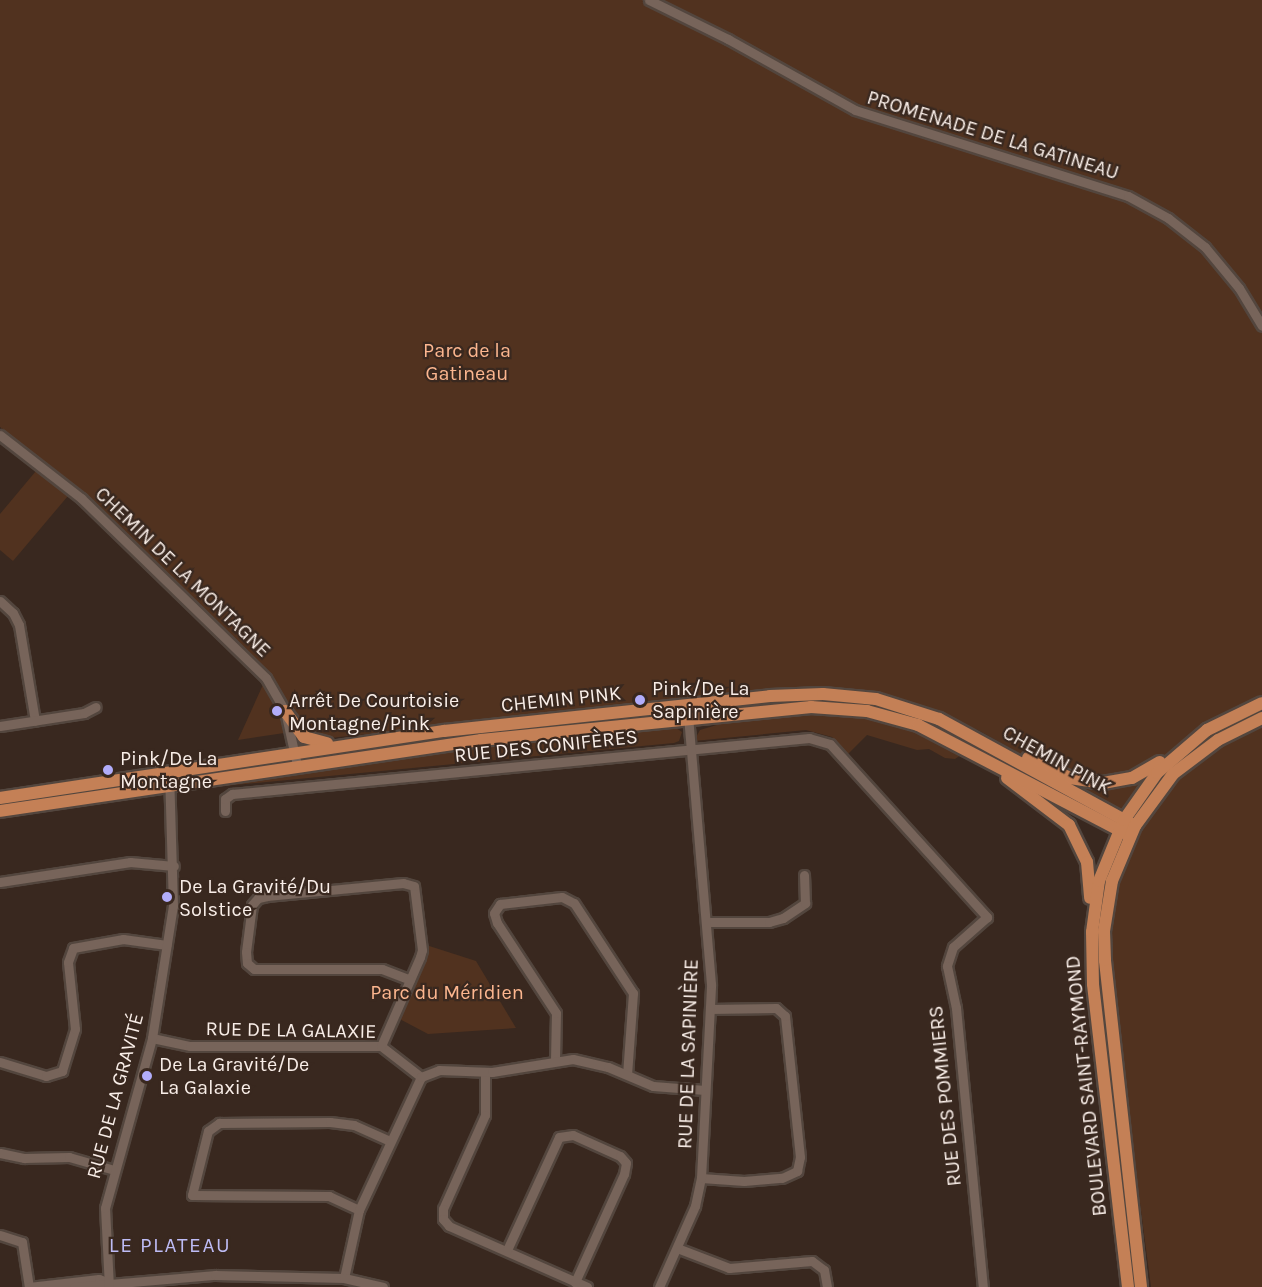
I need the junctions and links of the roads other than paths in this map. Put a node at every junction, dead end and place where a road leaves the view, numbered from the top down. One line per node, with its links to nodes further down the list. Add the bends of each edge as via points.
1 (649, 0): 2 (street, PROMENADE DE LA GATINEAU, via 855,110 1128,196 1168,218 1205,247 1239,288)
2 (1262, 326)
3 (0, 435): 7 (street, CHEMIN DE LA MONTAGNE, via 73,490 128,543 266,678)
4 (0, 601): 10 (street, via 19,625)
5 (1262, 703): 14 (main road, BOULEVARD SAINT-RAYMOND, via 1223,720)
6 (96, 707): 10 (street)
7 (285, 711): 12 (main road, via 299,732 314,742); 17 (street, CHEMIN DE LA MONTAGNE)
8 (687, 712): 12 (main road, CHEMIN PINK); 13 (main road, CHEMIN PINK, via 797,694 851,696 901,705); 15 (main road, CHEMIN PINK, via 848,709 918,725); 16 (street, RUE DE LA SAPINIÈRE); 18 (main road, CHEMIN PINK)
9 (1262, 718): 23 (main road, BOULEVARD SAINT-RAYMOND, via 1218,740 1186,763)
10 (34, 721): 11 (street)
11 (0, 726)
12 (444, 731): 17 (main road, CHEMIN PINK)
13 (969, 733): 14 (main road, via 1070,778 1103,783 1144,774); 23 (main road, CHEMIN PINK)
14 (1191, 741): 23 (main road, BOULEVARD SAINT-RAYMOND, via 1157,773)
15 (967, 748): 23 (main road, CHEMIN PINK); 30 (main road, via 1060,815 1077,837 1089,871)
16 (692, 749): 22 (street, RUE DES CONIFÈRES, via 232,794 225,799); 27 (street, RUE DES CONIFÈRES, via 809,738 830,744); 28 (street, RUE DE LA SAPINIÈRE)
17 (295, 752): 18 (street, CHEMIN DE LA MONTAGNE); 19 (main road, CHEMIN PINK)
18 (297, 765): 19 (main road, CHEMIN PINK)
19 (170, 778): 20 (main road, CHEMIN PINK); 21 (main road, CHEMIN PINK); 24 (street, RUE DE LA GRAVITÉ)
20 (0, 798)
21 (0, 811)
22 (225, 811)
23 (1127, 828): 30 (main road, BOULEVARD SAINT-RAYMOND, via 1099,880); 60 (main road, BOULEVARD SAINT-RAYMOND, via 1112,881 1105,951)
24 (174, 866): 26 (street, via 130,862); 29 (street, RUE DE LA GRAVITÉ)
25 (804, 875): 28 (street, via 805,903 783,918 769,922)
26 (0, 882)
27 (987, 917): 58 (street, RUE DES POMMIERS, via 953,947 947,966 956,1008)
28 (707, 922): 32 (street, RUE DE LA SAPINIÈRE)
29 (167, 945): 33 (street, RUE DE LA GRAVITÉ); 36 (street, via 123,939 73,948 68,962 75,1029 64,1067 56,1076 46,1076)
30 (1091, 956): 59 (main road, BOULEVARD SAINT-RAYMOND)
31 (410, 980): 31 (street, via 423,944 418,895 409,883 267,896 252,905 246,952 247,963 254,969 382,969); 34 (street)
32 (710, 1009): 40 (street, RUE DE LA SAPINIÈRE); 44 (street, via 776,1008 785,1016 800,1157 797,1171 782,1178)
33 (152, 1038): 34 (street, RUE DE LA GALAXIE, via 190,1046); 43 (street, RUE DE LA GRAVITÉ)
34 (381, 1046): 39 (street, RUE DE LA GALAXIE)
35 (555, 1060): 37 (street); 38 (street, via 592,1061); 38 (street, via 556,1013 497,923 494,913 500,904 562,897 574,903 633,993)
36 (0, 1062)
37 (485, 1072): 39 (street, via 446,1069); 48 (street, via 485,1114 442,1214 449,1226)
38 (627, 1074): 40 (street, via 660,1088)
39 (421, 1077): 41 (street)
40 (705, 1090): 44 (street, RUE DE LA SAPINIÈRE)
41 (390, 1141): 45 (street); 45 (street, via 337,1123 219,1123 208,1131 192,1195 329,1196)
42 (0, 1153): 43 (street, via 24,1158 69,1157)
43 (114, 1170): 51 (street, RUE DE LA GRAVITÉ, via 103,1223)
44 (701, 1178): 47 (street, RUE DE LA SAPINIÈRE, via 695,1206)
45 (358, 1210): 49 (street)
46 (0, 1235): 52 (street, via 22,1242)
47 (677, 1248): 56 (street, RUE DE LA SAPINIÈRE); 57 (street, via 729,1268 812,1261 824,1270)
48 (507, 1250): 50 (street); 50 (street, via 559,1137 573,1135 620,1156 626,1163 624,1174)
49 (344, 1278): 51 (street, via 215,1275); 54 (street)
50 (575, 1282): 55 (street)
51 (109, 1285): 52 (street, via 99,1279); 53 (street)
52 (29, 1287)
53 (74, 1287)
54 (383, 1287)
55 (587, 1287)
56 (658, 1287)
57 (827, 1287)
58 (983, 1287)
59 (1128, 1287)
60 (1141, 1287)

